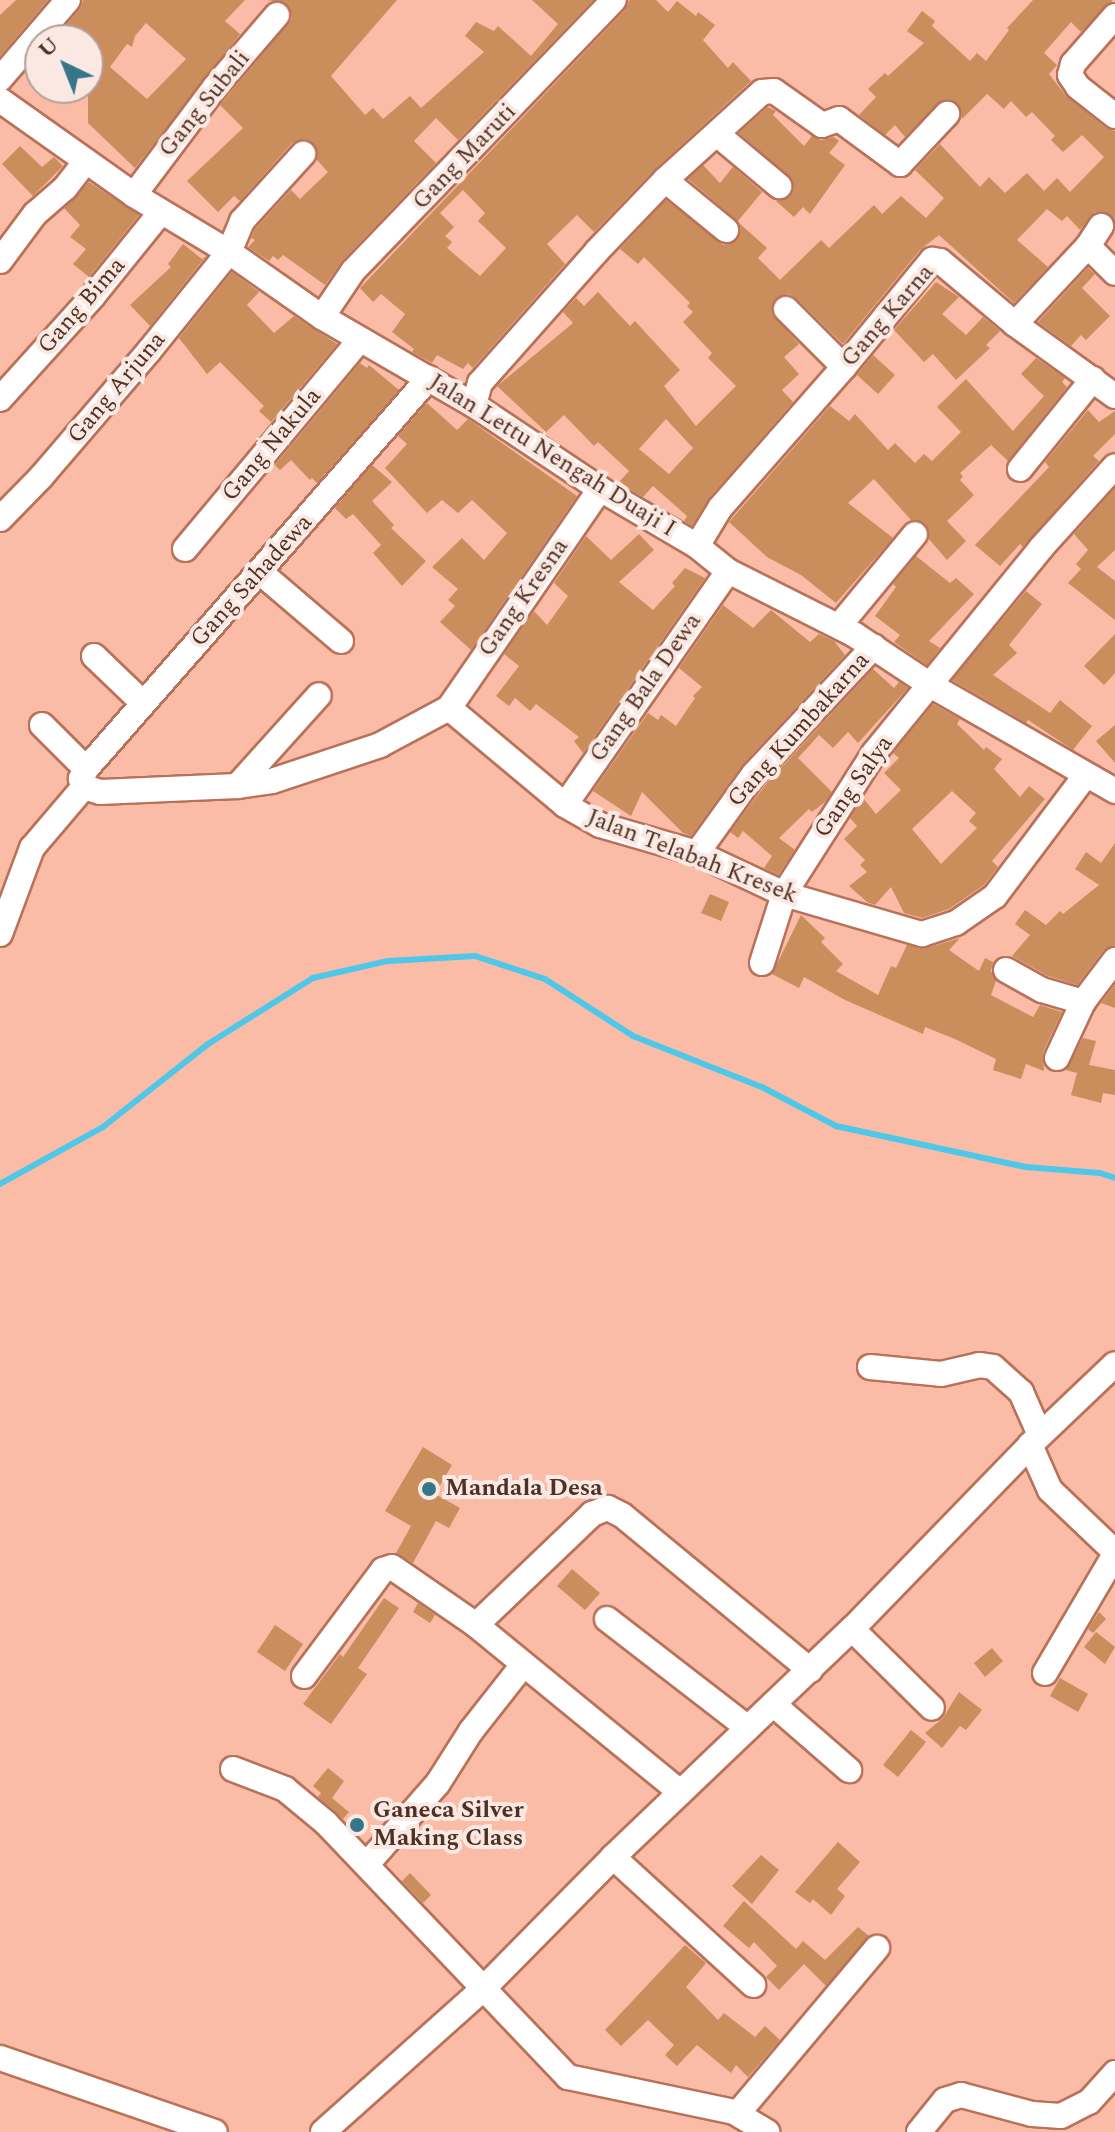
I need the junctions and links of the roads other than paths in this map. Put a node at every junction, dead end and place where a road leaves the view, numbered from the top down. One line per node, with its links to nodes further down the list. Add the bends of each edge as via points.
1 (68, 0): 5 (street)
2 (614, 0): 21 (street, Gang Maruti, via 353,271)
3 (277, 15): 14 (street, Gang Subali)
4 (1115, 16): 8 (street, via 1073,64 1072,81)
5 (0, 79)
6 (0, 100): 11 (street, Jalan Lettu Nengah Duaji I)
7 (947, 114): 9 (street, via 900,164 839,119 822,125 771,89)
8 (1115, 116)
9 (718, 135): 12 (street); 13 (street)
10 (303, 154): 17 (street, Gang Arjuna, via 242,221)
11 (86, 161): 14 (street, Jalan Lettu Nengah Duaji I); 18 (street, via 35,214)
12 (665, 180): 16 (street); 28 (street, via 480,383)
13 (779, 186)
14 (134, 195): 15 (street, Jalan Lettu Nengah Duaji I)
15 (161, 212): 17 (street, Jalan Lettu Nengah Duaji I); 27 (street, Gang Bima)
16 (726, 230)
17 (229, 252): 21 (street, Jalan Lettu Nengah Duaji I); 32 (street, Gang Arjuna, via 140,362)
18 (0, 261)
19 (1115, 273): 22 (street, via 1095,236)
20 (786, 309): 24 (street)
21 (322, 317): 23 (street, Jalan Lettu Nengah Duaji I)
22 (1015, 324): 24 (street, Gang Karna, via 934,259); 26 (street, Gang Karna)
23 (359, 341): 25 (street, Jalan Lettu Nengah Duaji I); 35 (street, Gang Nakula)
24 (844, 367): 34 (street, Gang Karna, via 720,508)
25 (429, 378): 28 (street, Jalan Lettu Nengah Duaji I); 37 (street, Gang Sahadewa)
26 (1108, 387): 30 (street)
27 (0, 399)
28 (474, 405): 31 (street, Jalan Lettu Nengah Duaji I)
29 (1115, 466): 42 (street, Gang Salya, via 1041,548)
30 (1020, 469)
31 (600, 489): 34 (street, Jalan Lettu Nengah Duaji I); 45 (street, Gang Kresna)
32 (0, 519)
33 (915, 534): 38 (street)
34 (697, 546): 36 (street, Jalan Lettu Nengah Duaji I)
35 (185, 549)
36 (728, 571): 38 (street, Jalan Lettu Nengah Duaji I); 51 (street, Gang Bala Dewa)
37 (261, 573): 39 (street); 44 (street, Gang Sahadewa)
38 (839, 626): 40 (street, Jalan Lettu Nengah Duaji I)
39 (341, 641)
40 (874, 646): 42 (street, Jalan Lettu Nengah Duaji I); 52 (street, Gang Kumbakarna, via 754,774)
41 (94, 656): 44 (street)
42 (932, 686): 47 (street, Jalan Lettu Nengah Duaji I); 53 (street, Gang Salya, via 874,753)
43 (319, 695): 49 (street)
44 (143, 703): 48 (street, Gang Sahadewa)
45 (449, 708): 49 (street, via 380,745 315,769); 51 (street, Jalan Telabah Kresek)
46 (42, 725): 48 (street)
47 (1086, 775): 50 (street, Jalan Lettu Nengah Duaji I); 53 (street, Jalan Telabah Kresek, via 995,896 937,931 909,933)
48 (85, 778): 49 (street, via 100,792); 54 (street, Gang Sahadewa, via 32,848)
49 (237, 786)
50 (1115, 791)
51 (565, 805): 52 (street, Jalan Telabah Kresek, via 600,825)
52 (697, 853): 53 (street, Jalan Telabah Kresek)
53 (784, 894): 56 (street, Gang Salya)
54 (0, 934)
55 (1115, 960): 58 (street)
56 (762, 963)
57 (1006, 970): 58 (street, via 1042,990)
58 (1083, 1002): 59 (street)
59 (1057, 1058)
60 (1115, 1364): 62 (street)
61 (870, 1367): 62 (street, via 941,1374 993,1367 1021,1392)
62 (1035, 1440): 63 (street, via 1050,1490); 66 (street)
63 (1115, 1553): 69 (street)
64 (607, 1619): 73 (street)
65 (476, 1625): 67 (street); 68 (street, via 592,1514 608,1508); 70 (street, via 399,1569 388,1567)
66 (852, 1629): 68 (street); 72 (street)
67 (523, 1665): 76 (street); 78 (street, via 438,1783)
68 (810, 1670): 71 (street)
69 (1045, 1673)
70 (304, 1676)
71 (773, 1704): 73 (street); 75 (street)
72 (932, 1708)
73 (748, 1728): 76 (street)
74 (233, 1769): 78 (street, via 285,1789)
75 (849, 1770)
76 (680, 1792): 77 (street)
77 (613, 1857): 80 (street); 81 (street)
78 (368, 1863): 81 (street)
79 (877, 1948): 84 (street)
80 (753, 1985)
81 (484, 1988): 84 (street, via 568,2077); 86 (street)
82 (0, 2058): 85 (street)
83 (1115, 2073): 88 (street, via 1089,2102 1061,2116 1032,2114 961,2095 945,2100)
84 (738, 2113): 87 (street)
85 (215, 2132)
86 (323, 2132)
87 (767, 2132)
88 (919, 2132)

